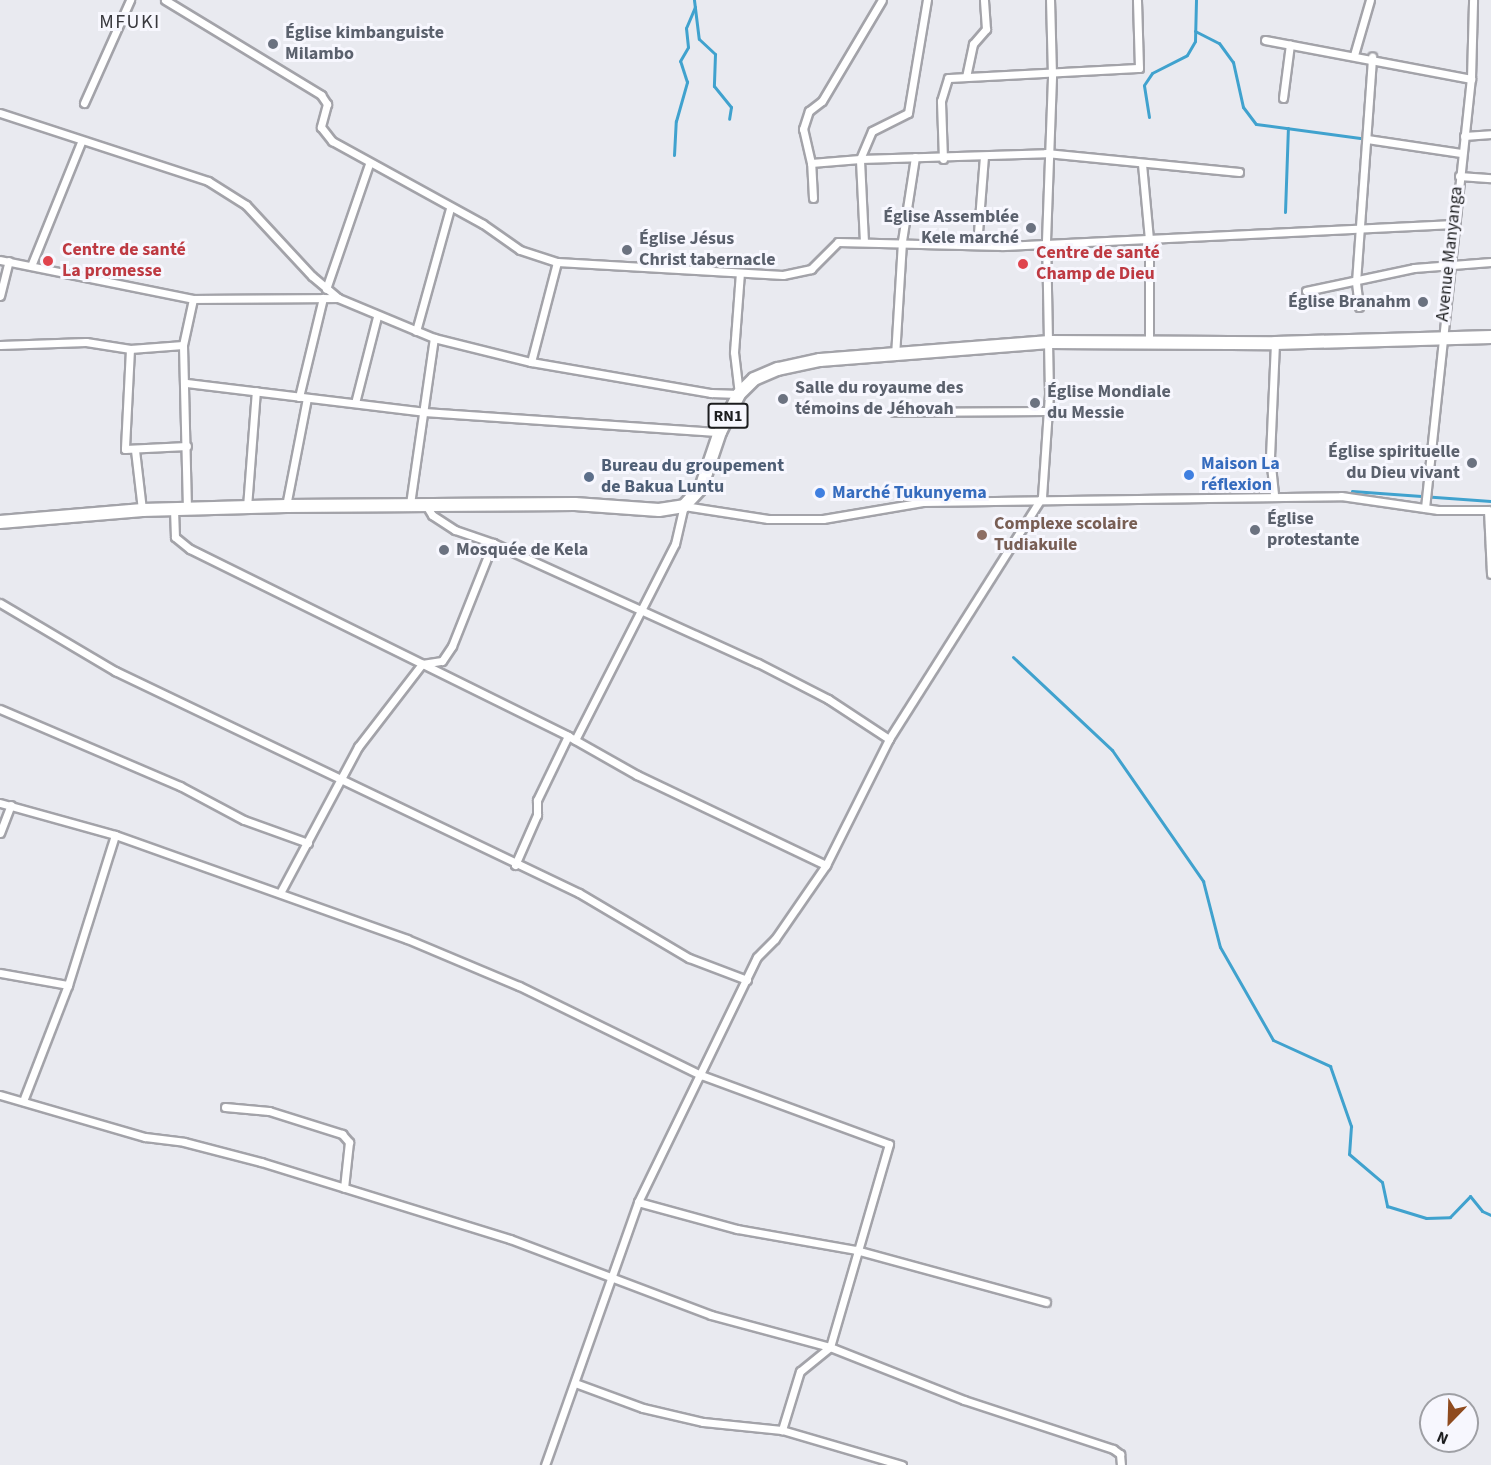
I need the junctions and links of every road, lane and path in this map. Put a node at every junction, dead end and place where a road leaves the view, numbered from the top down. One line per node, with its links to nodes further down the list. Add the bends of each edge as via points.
1 (130, 0): 18 (street)
2 (165, 0): 31 (street, via 321,95 327,104 322,132)
3 (882, 0): 30 (street, via 822,100 809,111 803,129)
4 (927, 0): 28 (street, via 908,113 872,131)
5 (984, 0): 15 (street, via 986,29 973,44)
6 (1050, 0): 14 (street)
7 (1137, 0): 14 (street, via 1139,68)
8 (1370, 0): 12 (street)
9 (1473, 0): 16 (street, Avenue Manyanga)
10 (1265, 40): 11 (street)
11 (1290, 44): 12 (street); 17 (street)
12 (1354, 55): 13 (street)
13 (1372, 57): 16 (street); 22 (street)
14 (1052, 75): 15 (street); 24 (street)
15 (966, 77): 29 (street, via 948,78 941,101)
16 (1471, 79): 21 (street, Avenue Manyanga)
17 (1283, 98)
18 (84, 103)
19 (0, 114): 23 (street)
20 (1491, 134): 21 (street)
21 (1464, 136): 25 (street, Avenue Manyanga)
22 (1367, 139): 25 (street); 39 (street)
23 (81, 142): 50 (street); 53 (street, via 208,181 228,191 273,231)
24 (1046, 153): 26 (street); 32 (street); 42 (street)
25 (1461, 153): 34 (street, Avenue Manyanga)
26 (984, 156): 29 (street); 44 (street)
27 (915, 157): 28 (street); 29 (street); 41 (street)
28 (860, 159): 30 (street); 43 (street)
29 (943, 159)
30 (811, 163): 36 (street)
31 (369, 164): 37 (street); 53 (street)
32 (1142, 164): 33 (street); 40 (street)
33 (1239, 172)
34 (1459, 176): 35 (street); 38 (street, Avenue Manyanga)
35 (1491, 178)
36 (813, 198)
37 (450, 208): 47 (street, via 483,224 520,250); 61 (street)
38 (1455, 224): 39 (street); 48 (street, Avenue Manyanga)
39 (1359, 228): 40 (street); 52 (street)
40 (1149, 240): 42 (street); 66 (street)
41 (902, 241): 43 (street); 44 (street); 71 (street)
42 (1046, 241): 44 (street); 65 (street)
43 (864, 242): 51 (street, via 838,242 811,268 794,274)
44 (977, 245)
45 (0, 260): 46 (street)
46 (9, 261): 50 (street); 55 (street)
47 (557, 262): 51 (street); 72 (street)
48 (1453, 262): 49 (street); 52 (street); 64 (street, Avenue Manyanga)
49 (1491, 262)
50 (31, 266): 58 (street)
51 (740, 273): 75 (street, via 734,352)
52 (1356, 282): 54 (street); 59 (street)
53 (326, 289): 57 (street)
54 (1306, 291)
55 (0, 296)
56 (322, 298): 57 (street); 58 (street); 76 (street)
57 (338, 298): 60 (street)
58 (193, 299): 69 (street)
59 (1359, 307)
60 (377, 317): 61 (street); 77 (street)
61 (416, 331): 63 (street)
62 (1491, 337): 64 (highway, RN1)
63 (434, 338): 72 (street); 79 (street)
64 (1441, 338): 67 (highway, RN1); 91 (street, Avenue Manyanga)
65 (1049, 342): 66 (highway, RN1); 71 (highway, RN1); 78 (street)
66 (1149, 342): 67 (highway, RN1)
67 (1275, 344): 84 (street, via 1270,458)
68 (0, 345): 70 (street, via 86,342)
69 (183, 345): 70 (street); 73 (street)
70 (130, 349): 83 (street, via 125,449)
71 (895, 356): 75 (highway, RN1, via 819,360 778,369 754,379)
72 (531, 362): 75 (street, via 711,393)
73 (186, 383): 74 (street); 82 (street)
74 (256, 391): 76 (street); 90 (street)
75 (739, 394): 81 (highway, RN1)
76 (303, 398): 77 (street); 88 (street)
77 (355, 403): 79 (street)
78 (1046, 411): 80 (street); 85 (street)
79 (424, 412): 81 (street); 86 (street)
80 (894, 412)
81 (720, 432): 89 (highway, RN1, via 701,488)
82 (187, 447): 83 (street); 92 (street)
83 (135, 450): 93 (street)
84 (1274, 494): 85 (street); 91 (street, via 1341,496)
85 (1042, 497): 89 (street, via 923,502 823,519 768,519); 102 (street)
86 (410, 504): 87 (highway); 88 (highway)
87 (425, 504): 89 (highway, via 575,504 659,510); 95 (street, via 432,515 455,530)
88 (286, 506): 90 (highway)
89 (684, 506): 98 (street, via 675,544)
90 (247, 507): 92 (highway)
91 (1425, 508): 96 (street, via 1488,510)
92 (181, 509): 93 (highway); 99 (street, via 175,537 190,549)
93 (142, 510): 94 (highway)
94 (0, 522)
95 (493, 543): 98 (street); 99 (street, via 452,646 442,661)
96 (1491, 574)
97 (0, 603): 103 (street, via 97,662)
98 (640, 610): 101 (street); 102 (street, via 808,689)
99 (422, 664): 101 (street); 103 (street, via 358,747)
100 (0, 709): 108 (street, via 180,786 244,820)
101 (571, 738): 109 (street, via 537,800 537,816); 110 (street, via 637,775)
102 (889, 740): 110 (street)
103 (341, 779): 108 (street); 109 (street)
104 (0, 803): 105 (street)
105 (10, 806): 106 (street); 107 (street)
106 (0, 833)
107 (115, 835): 111 (street); 114 (street)
108 (308, 843): 111 (street)
109 (515, 865): 113 (street, via 579,893 689,958)
110 (826, 865): 113 (street, via 775,939 757,957)
111 (280, 893): 115 (street, via 407,939 519,987)
112 (0, 973): 114 (street)
113 (747, 980): 115 (street)
114 (68, 985): 117 (street)
115 (701, 1076): 120 (street); 121 (street, via 889,1144)
116 (0, 1095): 117 (street)
117 (23, 1101): 119 (street, via 145,1137 184,1142 261,1162)
118 (225, 1107): 119 (street, via 270,1111 342,1134 349,1142)
119 (344, 1188): 122 (street, via 510,1239)
120 (638, 1202): 121 (street, via 747,1232); 122 (street)
121 (856, 1250): 123 (street); 124 (street)
122 (612, 1277): 124 (street, via 711,1315); 125 (street)
123 (1046, 1302)
124 (830, 1347): 126 (street, via 800,1371); 129 (street, via 964,1400 1113,1449 1120,1454)
125 (575, 1383): 126 (street, via 644,1408 703,1422); 127 (street)
126 (782, 1430): 128 (street)
127 (545, 1465)
128 (902, 1465)
129 (1121, 1465)

